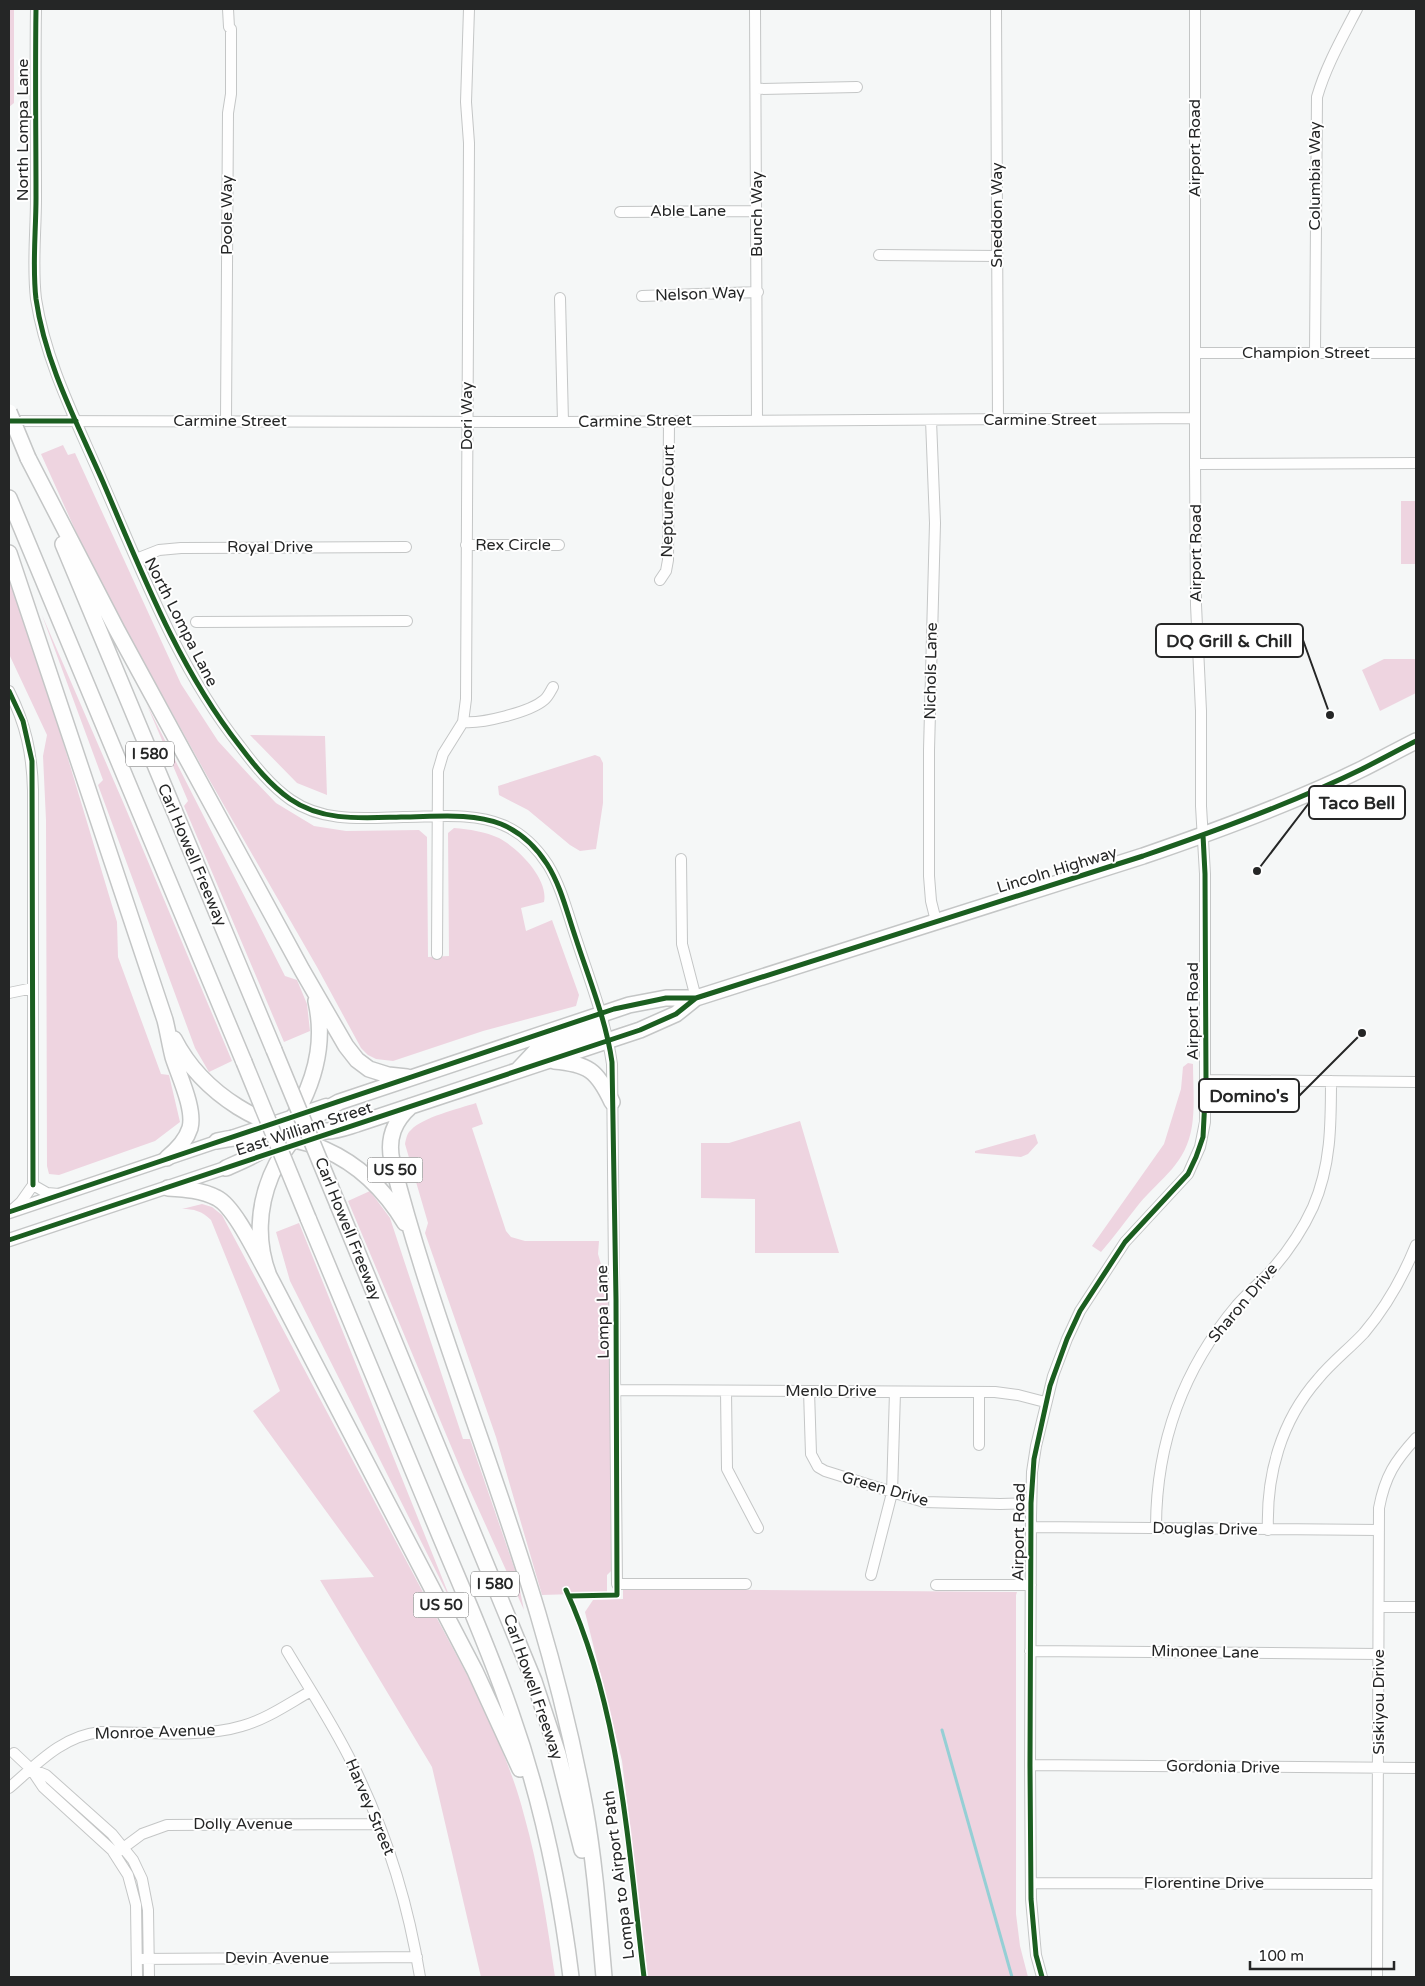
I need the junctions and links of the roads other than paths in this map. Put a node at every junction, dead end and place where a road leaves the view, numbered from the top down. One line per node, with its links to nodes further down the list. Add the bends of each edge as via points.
1 (36, 9): 25 (street, North Lompa Lane, via 35,283 45,340)
2 (228, 9): 26 (street, Poole Way)
3 (469, 9): 27 (street, Dori Way, via 466,102 469,143)
4 (755, 9): 9 (street, Bunch Way)
5 (996, 9): 13 (street, Sneddon Way)
6 (1195, 9): 18 (street, Airport Road)
7 (1357, 9): 17 (street, Columbia Way, via 1322,79 1315,113)
8 (857, 87): 9 (street)
9 (757, 89): 10 (street, Bunch Way)
10 (757, 211): 11 (street, Able Lane); 14 (street, Bunch Way)
11 (620, 212)
12 (880, 255): 13 (street)
13 (997, 256): 29 (street, Sneddon Way)
14 (758, 292): 15 (street, Nelson Way); 22 (street, Bunch Way)
15 (642, 296)
16 (560, 298): 30 (street)
17 (1315, 352): 18 (street, Champion Street); 19 (street, Champion Street)
18 (1195, 353): 21 (street, Airport Road)
19 (1416, 353)
20 (9, 412): 31 (highway, Carl Howell Freeway / I 580, bridge)
21 (1195, 418): 29 (street, Carmine Street); 33 (street, Airport Road)
22 (757, 420): 23 (street, Carmine Street); 28 (street, Carmine Street)
23 (931, 420): 29 (street, Carmine Street); 50 (street, Nichols Lane, via 935,523 929,876)
24 (9, 421): 25 (street, Carmine Street)
25 (76, 421): 26 (street, Carmine Street); 39 (street, North Lompa Lane)
26 (226, 421): 27 (street, Carmine Street)
27 (467, 421): 30 (street, Carmine Street); 35 (street, Dori Way)
28 (669, 421): 30 (street, Carmine Street); 40 (street, Neptune Court, via 668,560)
29 (998, 421)
30 (563, 422)
31 (28, 458): 52 (highway, via 117,630); 123 (highway, Carl Howell Freeway / I 580, bridge, via 509,1616 542,1704 571,1801)
32 (1416, 463): 33 (street)
33 (1195, 464): 48 (street, Airport Road)
34 (9, 498): 111 (highway, Carl Howell Freeway / I 580, bridge, via 498,1678 523,1748)
35 (466, 545): 36 (street, Rex Circle); 45 (street, Dori Way, via 466,699)
36 (559, 545)
37 (406, 547): 39 (street, Royal Drive, via 181,548 159,550)
38 (9, 553): 57 (highway)
39 (136, 558): 47 (street, North Lompa Lane, via 178,651 199,687 237,742 278,789 300,805 328,816)
40 (660, 580)
41 (407, 621): 42 (street)
42 (196, 622)
43 (553, 687): 45 (street, via 544,700 525,709 480,722)
44 (9, 691): 53 (street, via 23,721 32,761)
45 (463, 722): 47 (street, Dori Way, via 441,760)
46 (1416, 741): 48 (highway, Lincoln Highway / US 50, via 1328,784)
47 (437, 817): 51 (street, Dori Way); 56 (street, North Lompa Lane, via 476,818 499,823 519,834 538,852 559,888)
48 (1203, 835): 50 (highway, Lincoln Highway / US 50); 62 (street, Airport Road)
49 (681, 859): 55 (street, via 682,944)
50 (936, 921): 55 (highway, Lincoln Highway / US 50)
51 (437, 954)
52 (302, 970): 61 (highway, via 357,1060 376,1072); 67 (highway, via 317,1007 320,1043 314,1074)
53 (33, 988): 54 (street); 71 (street)
54 (9, 992)
55 (696, 998): 56 (highway, Lincoln Highway / US 50, via 655,999); 58 (highway, Lincoln Highway / US 50, via 668,1019)
56 (600, 1014): 58 (street, North Lompa Lane); 60 (highway, via 597,1028 542,1047); 61 (highway, East William Street / US 50)
57 (165, 1020): 67 (highway, via 182,1052 204,1080 235,1105); 69 (highway, via 190,1118 185,1139)
58 (608, 1040): 59 (highway, East William Street / US 50); 65 (street, Lompa Lane)
59 (550, 1060): 60 (highway, East William Street / US 50); 65 (highway, via 589,1068 600,1079)
60 (517, 1071): 66 (highway, East William Street / US 50)
61 (412, 1077): 67 (highway, East William Street / US 50, via 348,1098)
62 (1206, 1080): 63 (street); 84 (street, Airport Road, via 1204,1130 1192,1167 1126,1242 1080,1311 1059,1358)
63 (1331, 1080): 64 (street); 91 (street, Sharon Drive, via 1329,1149 1318,1195 1294,1241 1223,1322 1189,1377 1173,1414 1164,1454)
64 (1416, 1082)
65 (612, 1102): 79 (street, Lompa Lane)
66 (412, 1106): 67 (highway, East William Street, via 327,1131); 75 (highway, US 50, via 397,1122 390,1145)
67 (290, 1133): 68 (highway, East William Street); 70 (highway); 75 (highway, via 339,1156 366,1175 390,1202); 78 (highway, US 50, via 270,1178 262,1207 261,1244)
68 (218, 1142): 69 (main road, East William Street)
69 (167, 1158): 73 (main road, East William Street)
70 (226, 1168): 72 (main road, East William Street)
71 (33, 1185): 73 (street, via 47,1193); 74 (street)
72 (168, 1188): 76 (main road, East William Street); 78 (highway, via 203,1192 224,1202)
73 (59, 1194): 74 (main road, East William Street)
74 (9, 1212)
75 (415, 1239): 123 (highway, US 50, via 538,1613 559,1690 585,1809)
76 (9, 1240)
77 (1416, 1246): 92 (street, via 1386,1303 1364,1333 1317,1379 1287,1425 1273,1465 1267,1510)
78 (269, 1276): 111 (highway, US 50, via 490,1700)
79 (616, 1390): 80 (street, Menlo Drive); 95 (street, Lompa Lane, via 617,1584)
80 (726, 1391): 81 (street, Menlo Drive); 90 (street, via 726,1470)
81 (810, 1391): 82 (street, Menlo Drive); 87 (street, Green Drive, via 810,1448 818,1467)
82 (895, 1392): 83 (street, Menlo Drive); 87 (street)
83 (979, 1392): 84 (street, Menlo Drive, via 1010,1394); 86 (street)
84 (1045, 1402): 88 (street, Airport Road, via 1034,1459)
85 (1416, 1438): 93 (street, Siskiyou Drive, via 1400,1455 1385,1482 1379,1508)
86 (979, 1445)
87 (892, 1493): 88 (street, Green Drive, via 931,1503); 94 (street)
88 (1031, 1503): 89 (street, Airport Road)
89 (1031, 1527): 91 (street, Douglas Drive); 97 (street, Airport Road)
90 (758, 1528)
91 (1156, 1528): 92 (street, Douglas Drive)
92 (1268, 1530): 93 (street, Douglas Drive)
93 (1379, 1530): 98 (street, Siskiyou Drive)
94 (871, 1575)
95 (746, 1584)
96 (936, 1585): 97 (street)
97 (1031, 1585): 101 (street, Airport Road)
98 (1379, 1607): 99 (street); 102 (street, Siskiyou Drive)
99 (1416, 1607)
100 (287, 1651): 103 (street, Harvey Street)
101 (1030, 1651): 102 (street, Minonee Lane); 105 (street, Airport Road)
102 (1379, 1654): 108 (street, Siskiyou Drive)
103 (310, 1691): 107 (street, Monroe Avenue, via 264,1717 231,1729 83,1735 60,1746); 110 (street, Harvey Street, via 352,1762)
104 (14, 1753): 107 (street)
105 (1030, 1765): 108 (street, Gordonia Drive); 114 (street, Airport Road)
106 (1416, 1768): 108 (street, Gordonia Drive)
107 (32, 1769): 109 (street, Monroe Avenue); 112 (street, via 50,1779); 113 (street, via 42,1788)
108 (1378, 1769): 115 (street, Siskiyou Drive)
109 (9, 1788)
110 (379, 1824): 112 (street, Dolly Avenue, via 176,1824 149,1830); 116 (street, Harvey Street, via 402,1889)
111 (546, 1836): 122 (highway, Carl Howell Freeway / I 580)
112 (124, 1847): 113 (street, Dolly Avenue); 117 (street, via 138,1870 147,1898)
113 (115, 1854): 118 (street, via 134,1893)
114 (1032, 1882): 115 (street, Florentine Drive); 124 (street, Airport Road, via 1036,1954)
115 (1377, 1884): 125 (street, Siskiyou Drive)
116 (417, 1957): 117 (street, Devin Avenue); 121 (street, Harvey Street)
117 (149, 1958): 118 (street, Devin Avenue); 120 (street)
118 (137, 1959): 119 (street)
119 (137, 1977)
120 (149, 1977)
121 (420, 1977)
122 (571, 1977)
123 (604, 1977)
124 (1042, 1977)
125 (1377, 1977)

